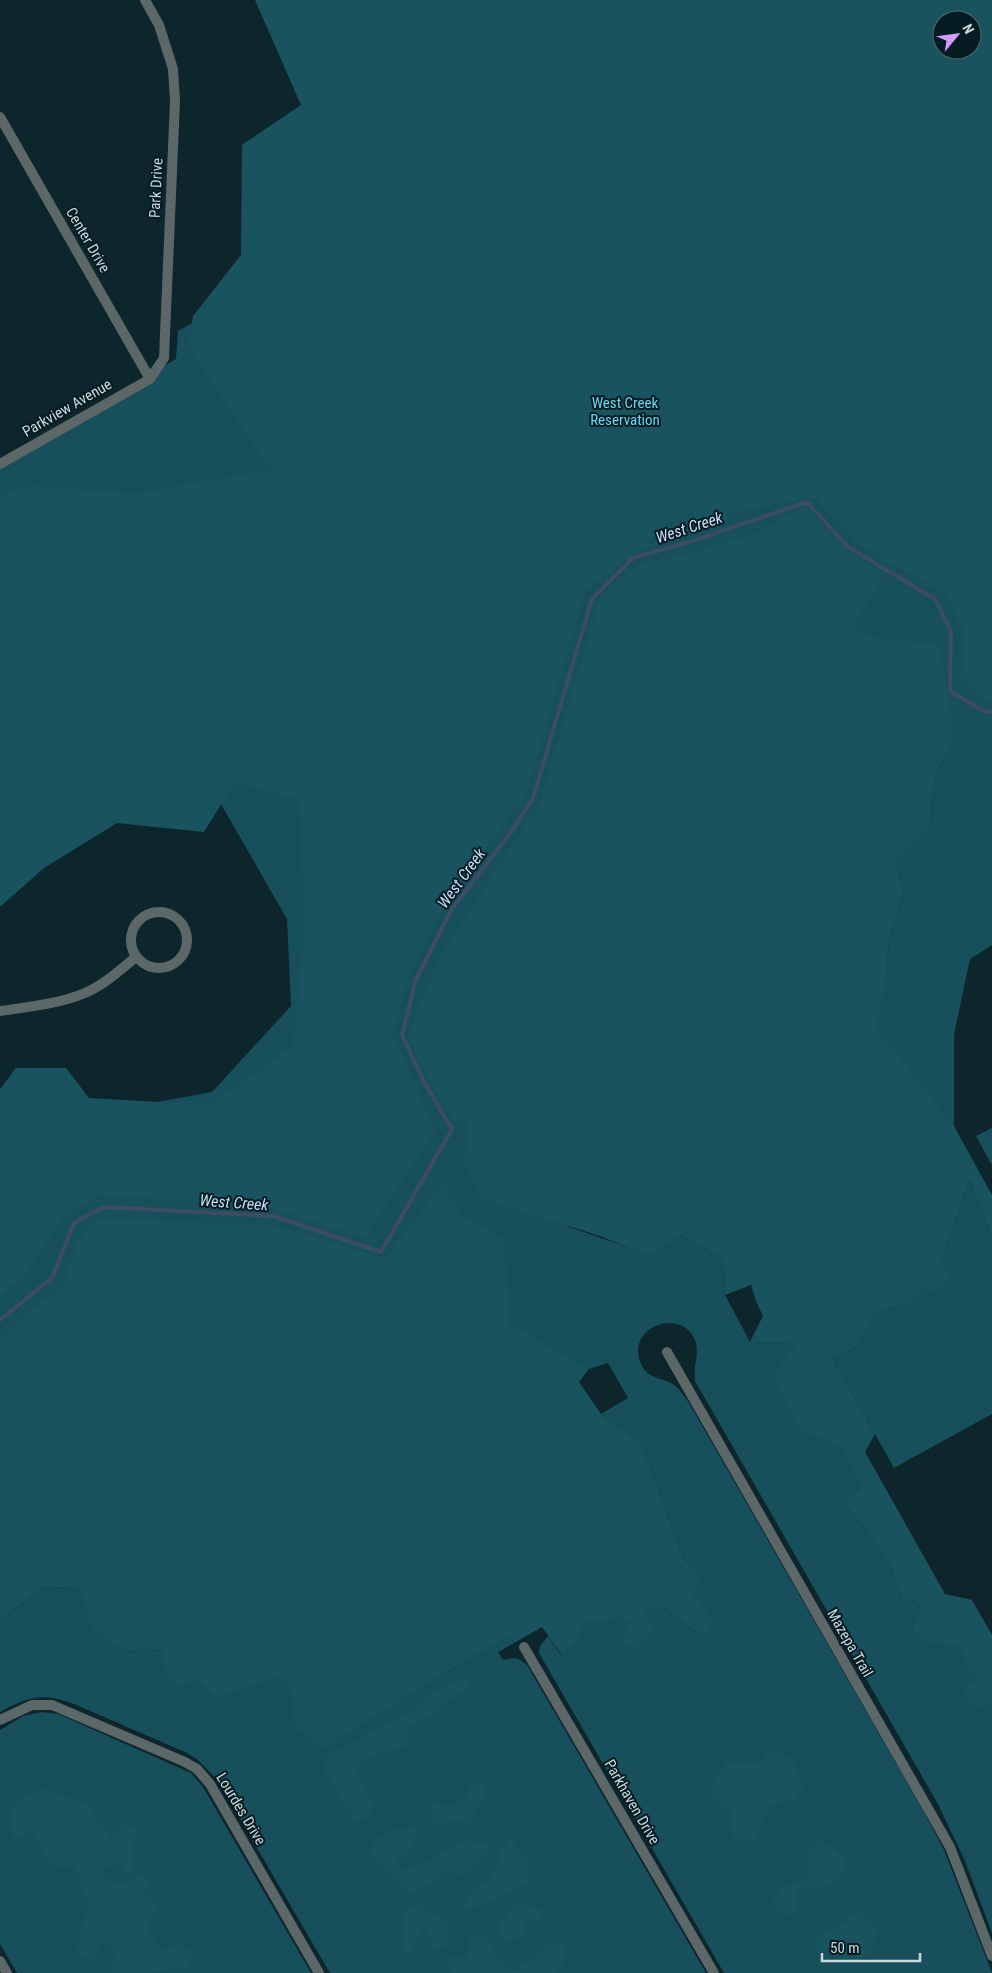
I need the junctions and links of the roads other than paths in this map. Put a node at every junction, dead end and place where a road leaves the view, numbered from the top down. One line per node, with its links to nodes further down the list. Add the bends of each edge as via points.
1 (145, 0): 3 (street, Park Drive, via 159,25 173,69 175,101 164,358)
2 (0, 117): 3 (street, Center Drive)
3 (150, 379): 4 (street, Parkview Avenue)
4 (0, 464)
5 (136, 957): 5 (street, via 155,968 170,967 185,952 186,930 167,913 149,914 136,924 131,941); 6 (street, via 106,981 84,993 46,1004)
6 (0, 1011)
7 (668, 1352): 10 (street, Mazepa Trail, via 950,1847)
8 (524, 1647): 14 (street, Parkhaven Drive)
9 (0, 1720): 13 (street, Lourdes Drive, via 32,1705 52,1705 197,1769 210,1784)
10 (992, 1956)
11 (0, 1961): 12 (street)
12 (7, 1973)
13 (319, 1973)
14 (714, 1973)

